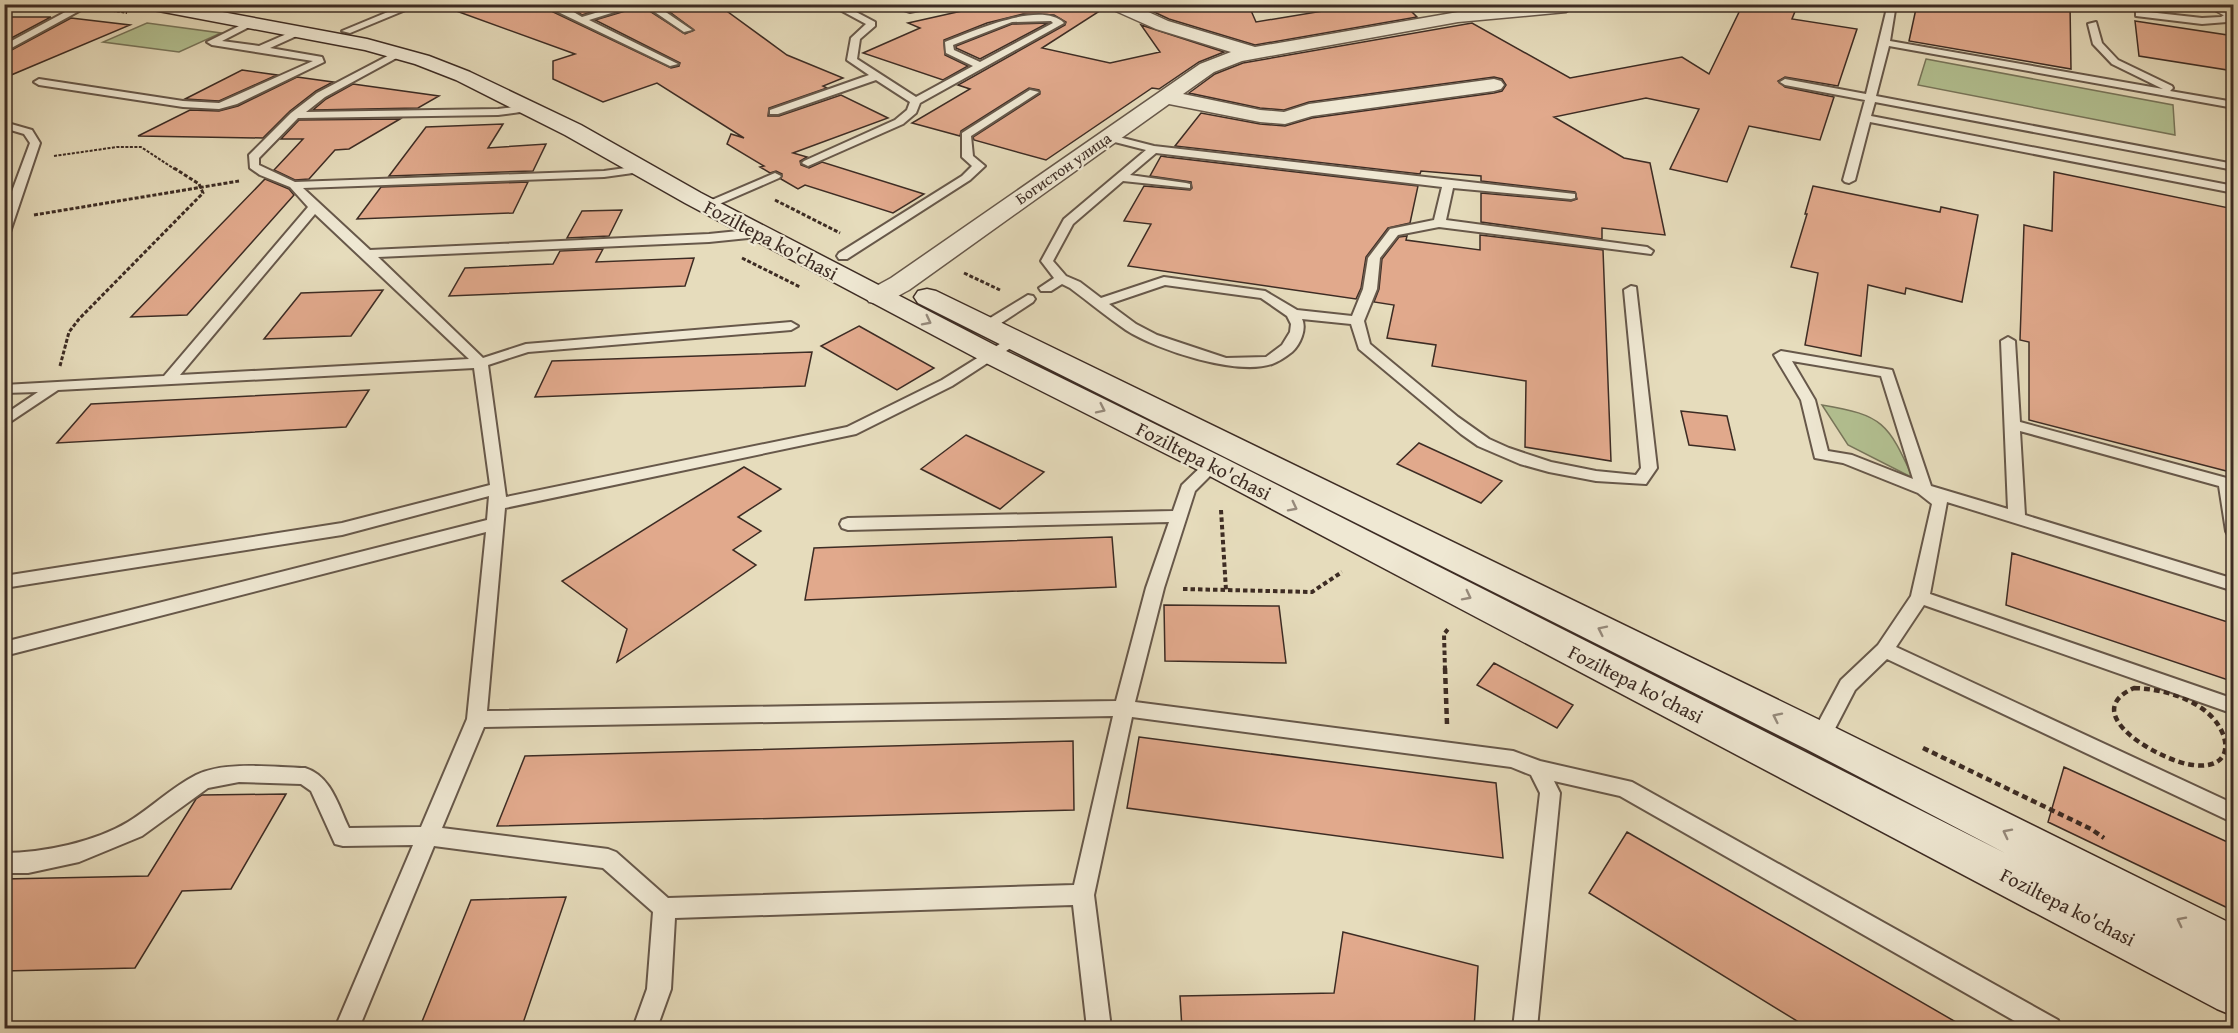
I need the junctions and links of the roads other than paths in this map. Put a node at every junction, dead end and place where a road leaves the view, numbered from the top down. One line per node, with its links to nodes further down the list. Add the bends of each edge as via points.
1 (88, 4): 24 (lane)
2 (148, 4): 14 (main road, Foziltepa ko'chasi)
3 (416, 4): 21 (lane)
4 (556, 4): 17 (lane, via 555,7)
5 (636, 4): 17 (lane)
6 (648, 4): 20 (lane)
7 (833, 4): 30 (lane, via 872,24 856,38 852,60)
8 (891, 4): 9 (lane, via 910,9)
9 (945, 4)
10 (1115, 4): 27 (main road, Богистон улица, via 1162,25)
11 (1571, 4): 27 (main road, Богистон улица, via 1458,17)
12 (1892, 4): 23 (lane)
13 (2211, 4): 16 (main road)
14 (208, 7): 18 (main road, Foziltepa ko'chasi); 21 (main road, Foziltepa ko'chasi)
15 (2139, 14): 16 (lane, via 2202,21 2224,20)
16 (2231, 15)
17 (580, 20): 28 (lane)
18 (252, 23): 22 (main road, Foziltepa ko'chasi); 25 (lane, via 212,42)
19 (2093, 24): 35 (lane, via 2098,44 2115,62)
20 (687, 30)
21 (347, 31): 56 (main road, Foziltepa ko'chasi, via 415,46 482,70 594,122)
22 (298, 32): 25 (lane); 26 (main road, Foziltepa ko'chasi)
23 (1885, 43): 35 (lane); 42 (lane)
24 (4, 49)
25 (260, 49): 31 (lane, via 320,61 219,106)
26 (399, 53): 39 (main road, Foziltepa ko'chasi, via 464,76); 41 (lane, via 321,95)
27 (1255, 53): 36 (main road, Богистон улица, via 1221,61)
28 (673, 64)
29 (980, 66): 29 (lane, via 990,60 1059,23 1053,18 1011,19 948,44 949,51); 37 (lane)
30 (877, 76): 37 (lane); 40 (lane)
31 (39, 82)
32 (1785, 82): 47 (lane)
33 (1494, 85): 36 (main road, via 1309,110 1285,118)
34 (1034, 92): 62 (lane, via 966,135 968,157 979,166 966,178)
35 (2185, 96): 38 (lane)
36 (1165, 97): 44 (main road, Богистон улица)
37 (916, 100): 46 (lane, via 912,111 899,122)
38 (2234, 105)
39 (528, 108): 41 (lane, via 498,112); 48 (main road, Foziltepa ko'chasi)
40 (774, 112)
41 (295, 115): 52 (lane, via 253,157 254,166)
42 (1865, 118): 51 (lane); 55 (lane)
43 (4, 125): 60 (lane, via 28,132 36,143)
44 (1107, 136): 45 (lane); 67 (main road, Богистон улица)
45 (1154, 149): 50 (lane); 53 (lane)
46 (808, 164)
47 (2234, 167)
48 (640, 169): 52 (lane, via 604,174); 56 (main road, Foziltepa ko'chasi)
49 (775, 176): 56 (lane)
50 (1119, 177): 54 (lane); 65 (lane, via 1068,222 1047,261)
51 (1849, 180)
52 (294, 184): 58 (lane)
53 (1449, 184): 57 (lane); 59 (lane)
54 (1186, 186)
55 (2234, 190)
56 (727, 196): 61 (main road, Foziltepa ko'chasi); 62 (main road, Foziltepa ko'chasi)
57 (1571, 196)
58 (314, 207): 64 (lane); 77 (lane)
59 (1439, 223): 63 (lane); 72 (lane, via 1394,232 1385,242 1374,258 1370,289)
60 (4, 232)
61 (758, 233): 64 (lane); 67 (main road, Foziltepa ko'chasi)
62 (853, 250): 67 (main road, Foziltepa ko'chasi)
63 (1647, 251)
64 (367, 254): 76 (lane)
65 (1061, 279): 66 (lane); 70 (lane)
66 (1046, 288)
67 (889, 290): 74 (main road, Foziltepa ko'chasi)
68 (1630, 290): 72 (lane, via 1649,468 1640,480 1604,478 1502,452 1468,432 1364,346)
69 (1028, 299): 74 (lane)
70 (1101, 303): 71 (lane, via 1164,281 1265,295); 71 (lane, via 1152,338 1226,362 1269,362 1288,348 1297,332)
71 (1293, 314): 72 (lane)
72 (1357, 321)
73 (791, 326): 76 (lane, via 526,348)
74 (998, 340): 82 (main road, Foziltepa ko'chasi, one-way to 82); 85 (lane, via 947,382 851,431); 99 (main road, Foziltepa ko'chasi, one-way to 74)
75 (2008, 340): 81 (lane)
76 (481, 363): 77 (lane); 85 (lane)
77 (169, 379): 78 (lane)
78 (55, 385): 79 (lane); 80 (lane)
79 (4, 389)
80 (4, 422)
81 (2014, 425): 83 (lane); 87 (lane)
82 (1213, 465): 86 (lane, via 1188,489); 107 (main road, Foziltepa ko'chasi, one-way to 107)
83 (2230, 484): 90 (lane)
84 (1924, 489): 84 (lane, via 1887,373 1781,355 1808,400 1821,455 1846,459); 87 (lane); 93 (lane, via 1940,503)
85 (497, 496): 88 (lane); 91 (lane, via 342,529)
86 (1178, 516): 89 (lane); 97 (lane)
87 (2017, 518): 92 (lane)
88 (495, 524): 94 (lane); 98 (lane)
89 (848, 524)
90 (2234, 531)
91 (4, 582)
92 (2234, 585)
93 (1920, 597): 95 (lane); 96 (lane)
94 (4, 649)
95 (1885, 650): 99 (lane, via 1848,685); 101 (lane)
96 (2234, 707)
97 (1124, 708): 98 (lane); 100 (lane, via 1513,759); 104 (lane)
98 (477, 719): 102 (lane)
99 (1820, 738): 106 (main road, Foziltepa ko'chasi, one-way to 99)
100 (1538, 769): 111 (lane, via 1551,793); 112 (lane, via 1625,788)
101 (2234, 814)
102 (428, 836): 103 (lane, via 343,837 318,785 305,776 239,774 203,781 134,830 71,855); 105 (lane, via 608,859); 108 (lane)
103 (4, 863)
104 (1083, 895): 105 (lane); 110 (lane)
105 (664, 908): 109 (lane, via 659,989)
106 (2234, 948)
107 (2234, 993)
108 (347, 1029)
109 (645, 1029)
110 (1099, 1029)
111 (1525, 1029)
112 (2049, 1029)

